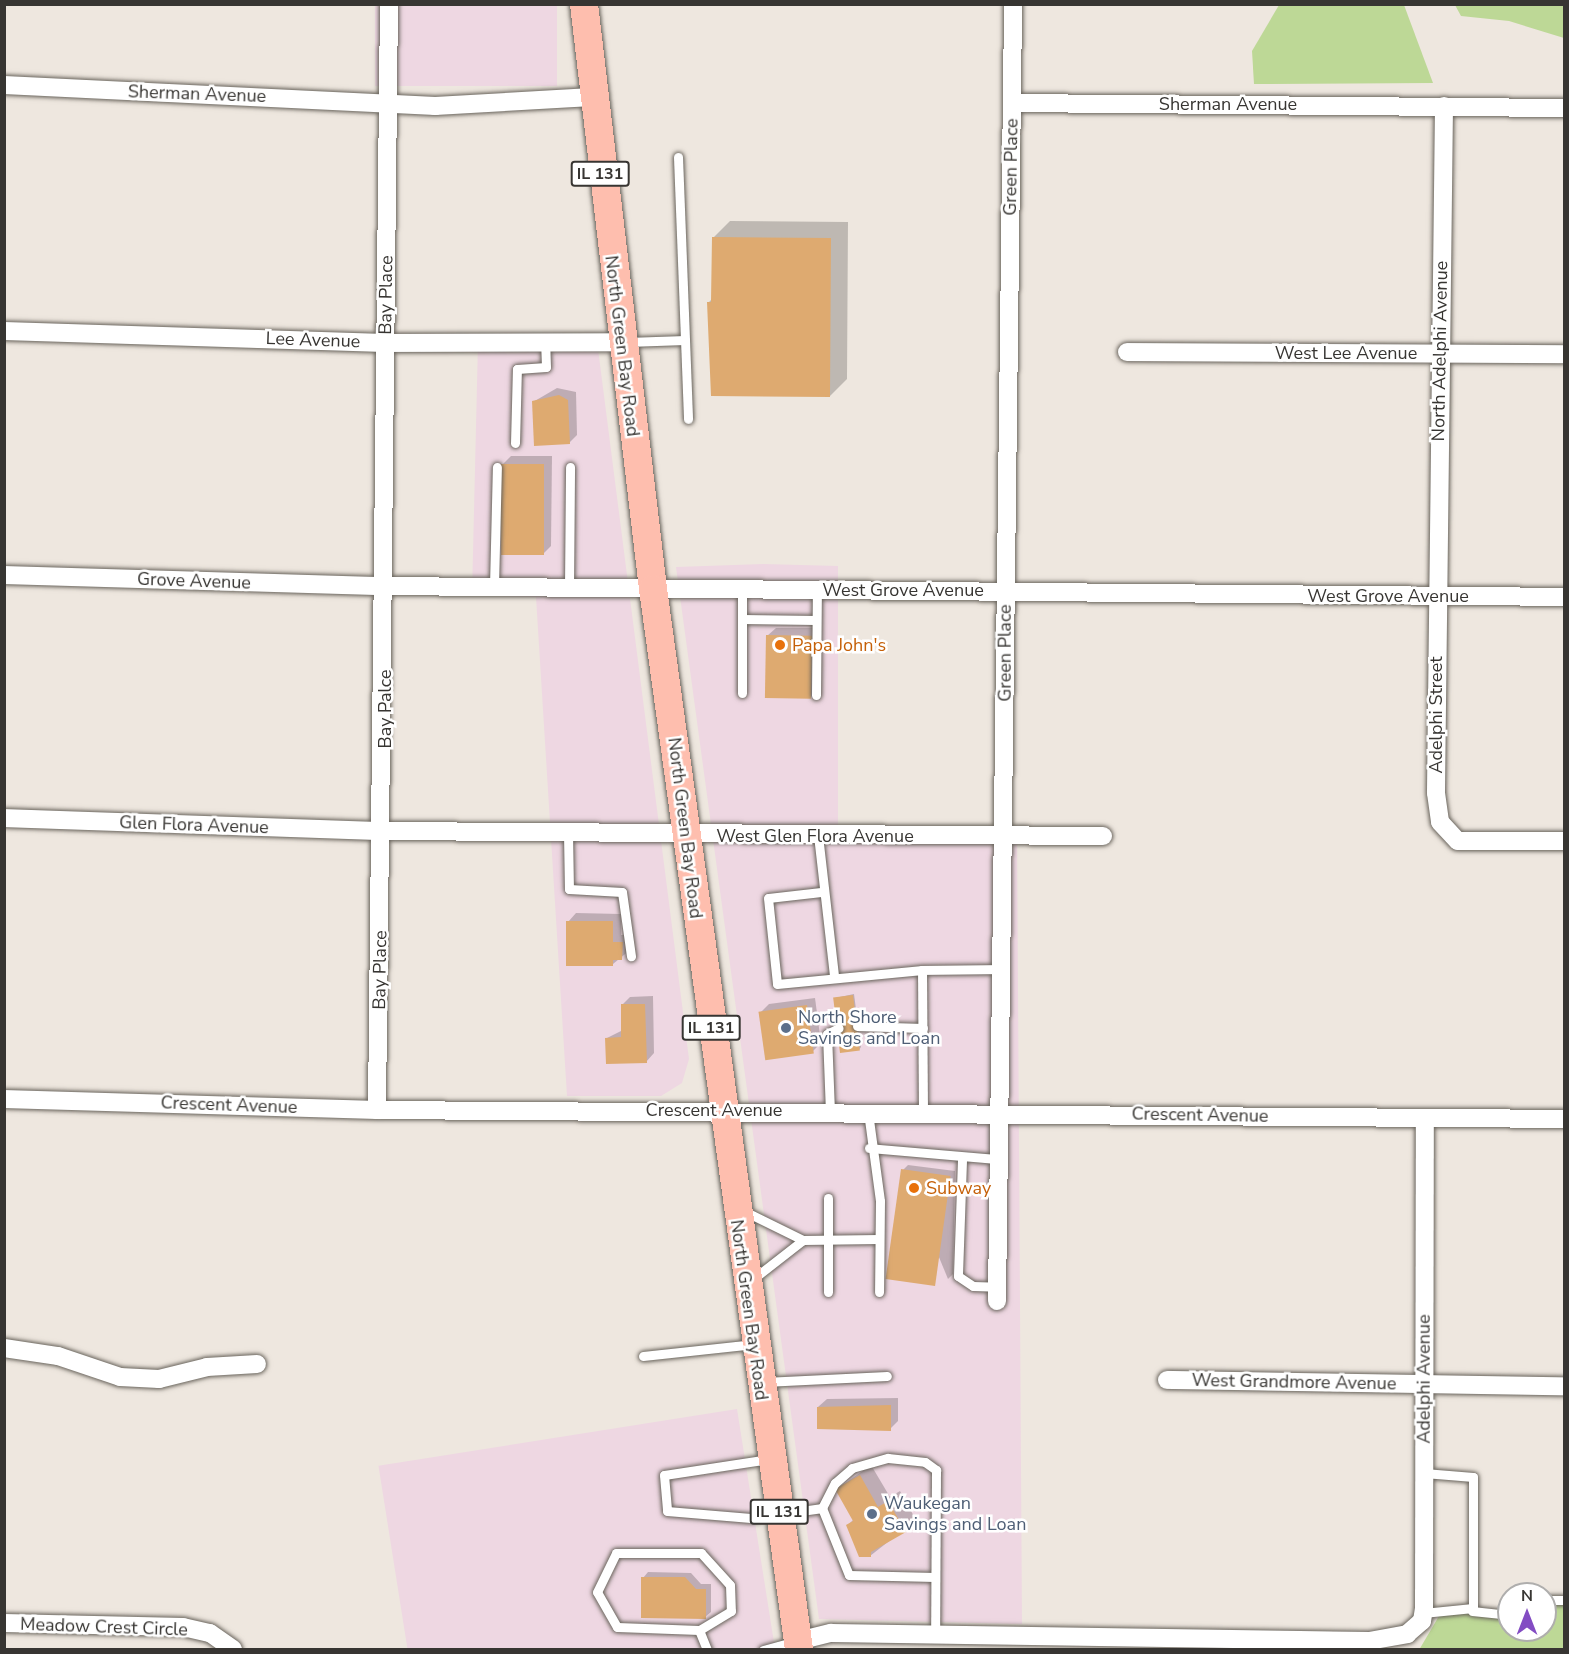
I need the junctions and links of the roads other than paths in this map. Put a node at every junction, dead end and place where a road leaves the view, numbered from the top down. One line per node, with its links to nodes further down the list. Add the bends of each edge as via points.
1 (389, 4): 6 (street, Bay Place)
2 (584, 4): 5 (main road, North Green Bay Road / IL 131)
3 (1013, 4): 7 (street, Green Place)
4 (4, 85): 6 (street, Sherman Avenue)
5 (592, 97): 6 (street, Sherman Avenue, via 435,106); 13 (main road, North Green Bay Road / IL 131)
6 (390, 102): 14 (street, Bay Place)
7 (1012, 103): 8 (street, Sherman Avenue); 30 (street, Green Place)
8 (1443, 106): 9 (street, Sherman Avenue); 17 (street, North Adelphi Avenue)
9 (1564, 108)
10 (678, 157): 12 (lane)
11 (4, 331): 14 (street, Lee Avenue)
12 (685, 340): 13 (lane); 19 (lane)
13 (621, 342): 15 (street, Lee Avenue); 27 (main road, North Green Bay Road / IL 131)
14 (386, 343): 15 (street, Lee Avenue); 24 (street, Bay Place)
15 (545, 343): 20 (lane, via 546,367 517,369)
16 (1127, 352): 17 (street, West Lee Avenue)
17 (1440, 354): 18 (street, West Lee Avenue); 31 (street, North Adelphi Avenue)
18 (1564, 354)
19 (688, 420)
20 (515, 443)
21 (497, 467): 25 (lane)
22 (570, 467): 26 (lane)
23 (4, 575): 24 (street, Grove Avenue)
24 (384, 586): 25 (street, West Grove Avenue); 38 (street, Bay Palce)
25 (494, 586): 26 (street, West Grove Avenue)
26 (569, 588): 27 (street, West Grove Avenue)
27 (653, 589): 28 (street, West Grove Avenue); 40 (main road, North Green Bay Road / IL 131)
28 (741, 589): 29 (street, West Grove Avenue); 33 (lane)
29 (817, 590): 30 (street, West Grove Avenue); 34 (lane)
30 (1005, 590): 31 (street, West Grove Avenue, via 1034,595); 43 (street, Green Place)
31 (1437, 597): 32 (street, West Grove Avenue); 44 (street, Adelphi Street, via 1436,794 1446,832 1458,841)
32 (1564, 597)
33 (741, 619): 34 (lane); 35 (lane)
34 (816, 620): 36 (lane)
35 (742, 693)
36 (816, 695)
37 (4, 818): 38 (street, Glen Flora Avenue)
38 (383, 831): 39 (street, West Glen Flora Avenue); 54 (street, Bay Place)
39 (568, 833): 40 (street, West Glen Flora Avenue); 46 (lane, via 569,889 622,892)
40 (686, 834): 41 (street, West Glen Flora Avenue); 55 (main road, North Green Bay Road / IL 131)
41 (818, 836): 43 (street, West Glen Flora Avenue); 45 (lane)
42 (1103, 836): 43 (street, West Glen Flora Avenue)
43 (1003, 837): 47 (street, Green Place)
44 (1564, 841)
45 (821, 892): 49 (lane); 49 (lane, via 768,898 777,984)
46 (631, 956)
47 (1001, 969): 48 (lane); 59 (street, Green Place)
48 (922, 970): 49 (lane); 52 (lane)
49 (834, 976)
50 (857, 1026): 52 (lane)
51 (839, 1028): 56 (lane, via 827,1034)
52 (923, 1028): 58 (lane)
53 (4, 1099): 54 (street, Crescent Avenue)
54 (377, 1110): 55 (street, Crescent Avenue)
55 (721, 1110): 56 (street, Crescent Avenue); 66 (main road, North Green Bay Road / IL 131)
56 (830, 1112): 57 (street, Crescent Avenue)
57 (868, 1112): 58 (street, Crescent Avenue); 62 (lane)
58 (923, 1112): 59 (street, Crescent Avenue)
59 (999, 1113): 60 (street, Crescent Avenue); 63 (street, Green Place)
60 (1425, 1118): 61 (street, Crescent Avenue); 81 (street, Adelphi Avenue)
61 (1564, 1119)
62 (869, 1148): 64 (lane, via 949,1151); 67 (lane, via 880,1201)
63 (999, 1159): 64 (lane); 73 (street, Green Place)
64 (962, 1160): 73 (lane, via 958,1276)
65 (828, 1198): 69 (lane)
66 (734, 1204): 68 (lane, via 762,1224); 70 (main road, North Green Bay Road / IL 131)
67 (879, 1239): 69 (lane); 72 (lane)
68 (803, 1240): 69 (lane); 70 (lane)
69 (828, 1240): 71 (lane)
70 (746, 1287): 74 (main road, North Green Bay Road / IL 131)
71 (828, 1292)
72 (879, 1292)
73 (997, 1294)
74 (754, 1344): 76 (lane); 80 (main road, North Green Bay Road / IL 131)
75 (4, 1348): 77 (street, via 58,1356 120,1377 159,1379 207,1367)
76 (643, 1356)
77 (257, 1364)
78 (887, 1376): 80 (lane, via 795,1376)
79 (1167, 1380): 81 (street, West Grandmore Avenue)
80 (759, 1383): 83 (main road, North Green Bay Road / IL 131)
81 (1424, 1384): 82 (street, West Grandmore Avenue); 84 (street, Adelphi Avenue)
82 (1564, 1386)
83 (771, 1459): 86 (main road, North Green Bay Road / IL 131); 86 (lane, via 664,1474 668,1511)
84 (1424, 1473): 88 (lane, via 1473,1477); 89 (street, Adelphi Avenue)
85 (822, 1508): 86 (lane); 87 (lane, via 849,1575); 87 (lane, via 835,1483 869,1461 908,1458 936,1470)
86 (779, 1515): 94 (main road, North Green Bay Road / IL 131)
87 (935, 1577): 93 (lane)
88 (1472, 1611): 89 (lane); 90 (lane)
89 (1423, 1613): 93 (street, via 1407,1634 1370,1641)
90 (1497, 1614)
91 (4, 1623): 95 (street, Meadow Crest Circle, via 183,1627 210,1634)
92 (699, 1630): 92 (lane, via 617,1627 597,1592 616,1553 701,1553 730,1584 732,1611); 96 (lane)
93 (935, 1635): 94 (street, via 831,1633)
94 (798, 1645): 97 (lane)
95 (233, 1649)
96 (707, 1650)
97 (763, 1650)

